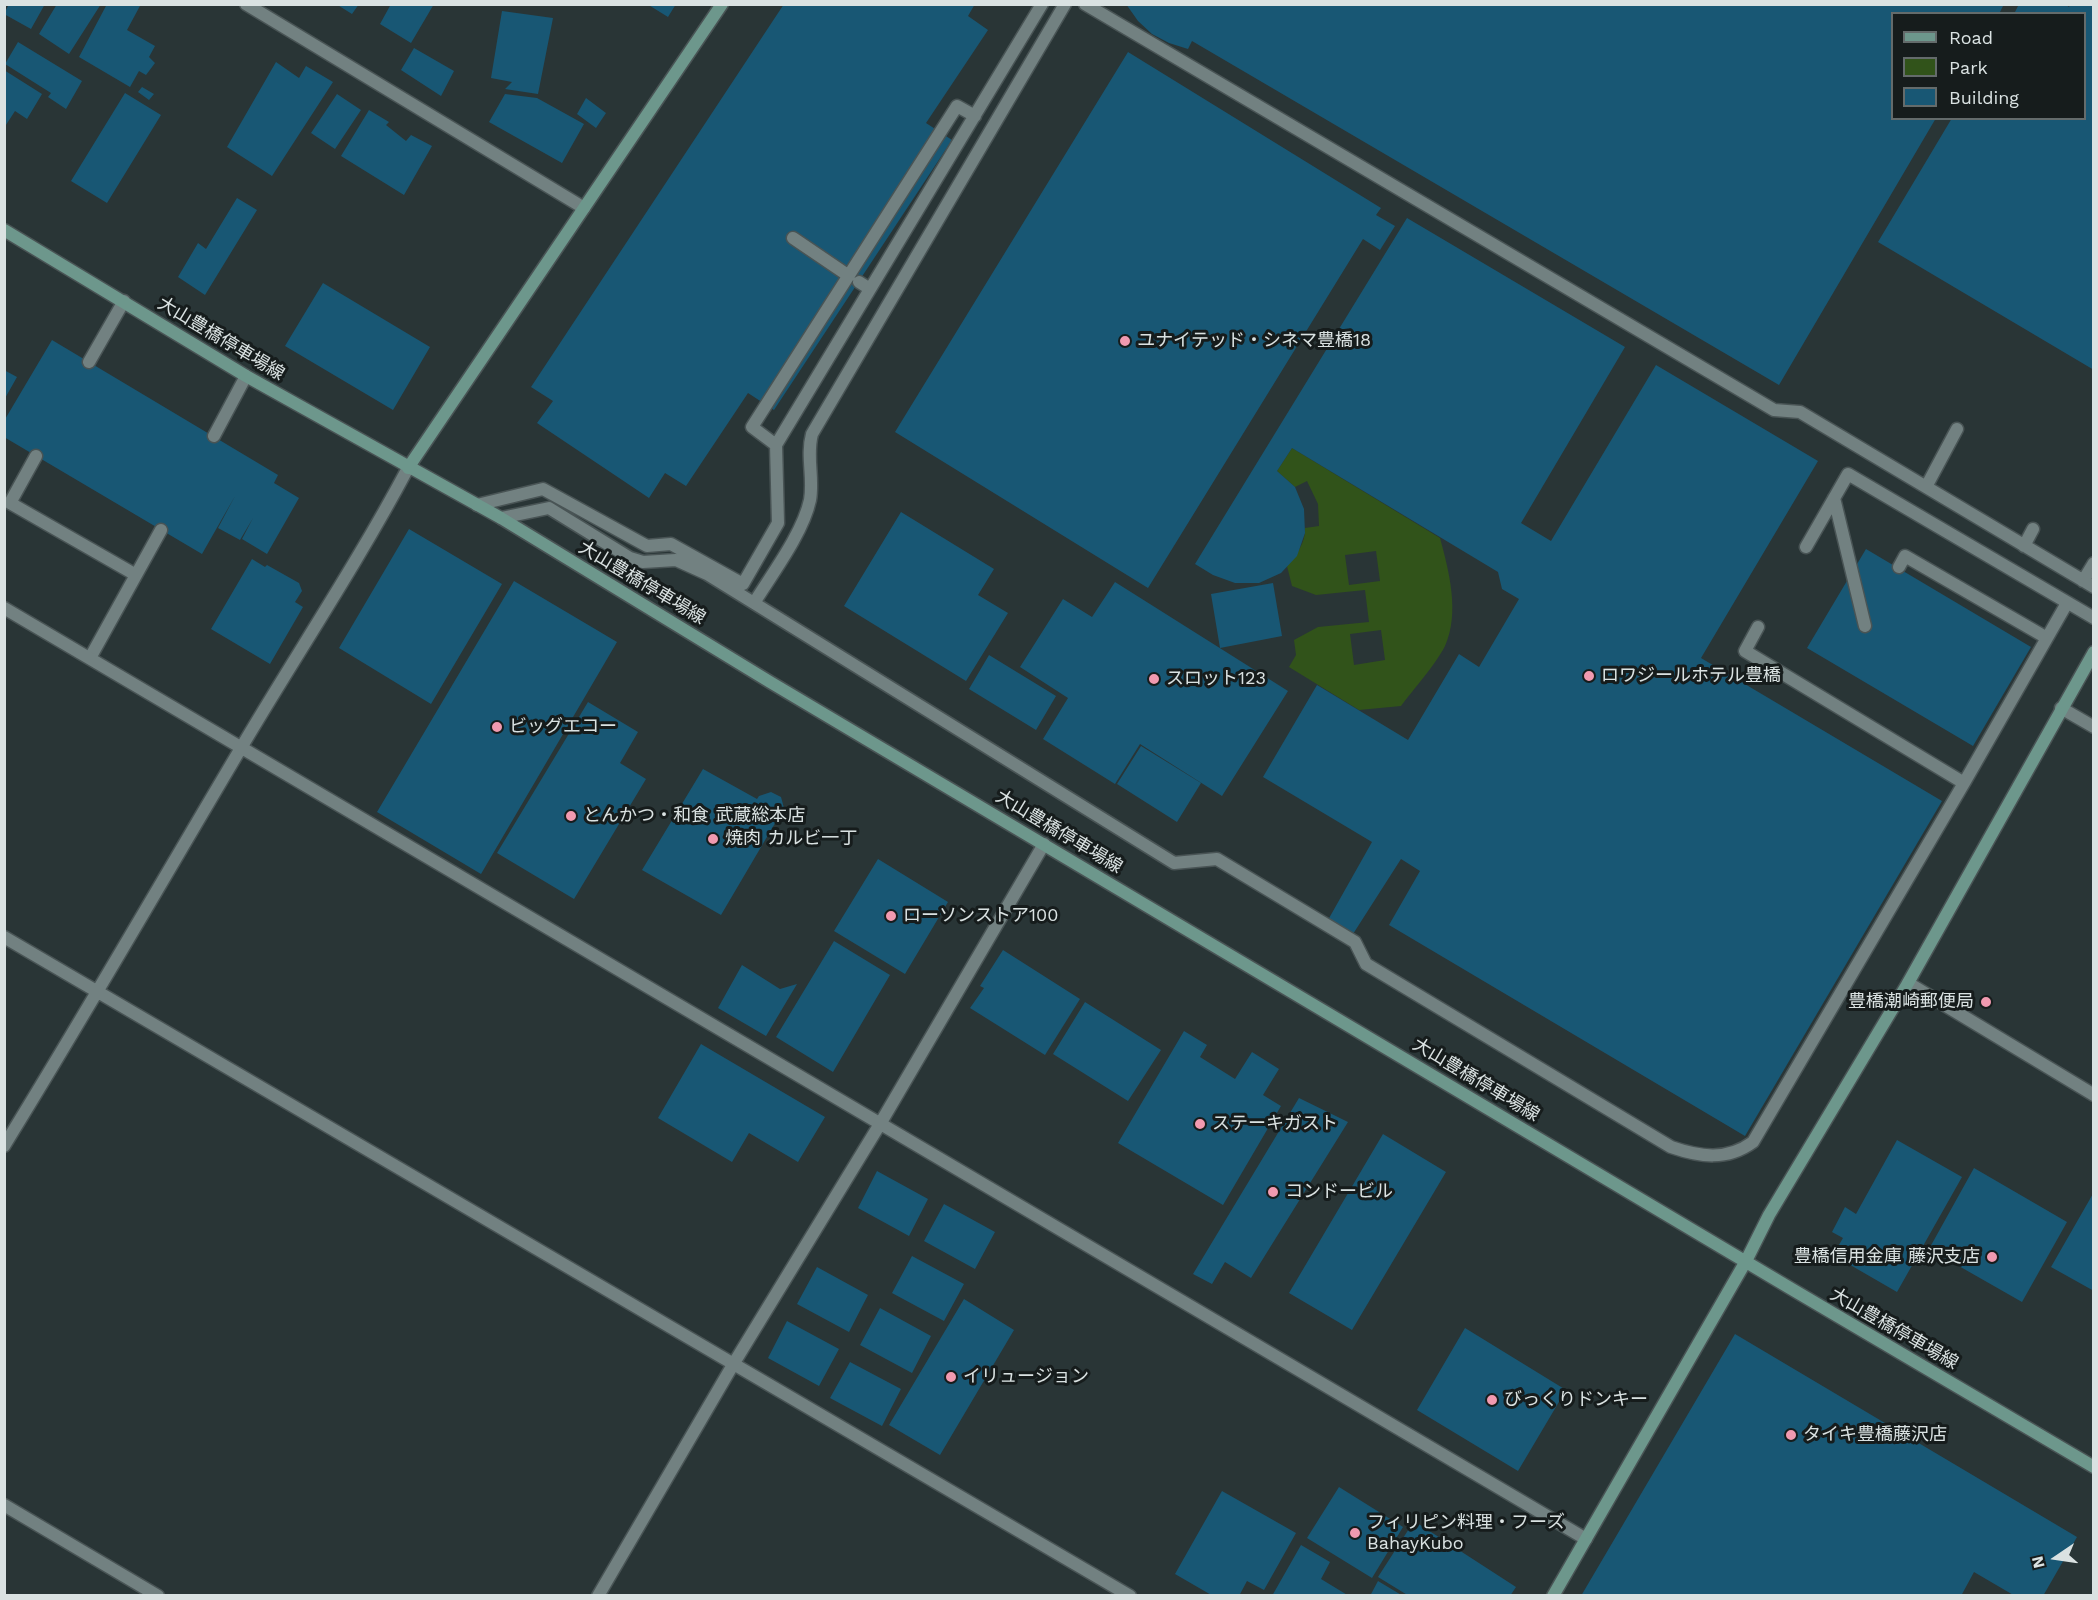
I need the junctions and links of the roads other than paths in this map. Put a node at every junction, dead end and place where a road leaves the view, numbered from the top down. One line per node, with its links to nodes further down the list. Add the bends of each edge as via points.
1 (246, 4): 7 (street)
2 (722, 4): 7 (main road)
3 (1042, 4): 6 (street)
4 (1065, 4): 32 (street, via 812,434 808,447 810,498 803,522)
5 (1085, 4): 20 (street, via 1774,410 1800,412)
6 (975, 116): 10 (street, via 957,106); 11 (street)
7 (584, 208): 19 (main road)
8 (4, 230): 12 (main road, 大山豊橋停車場線)
9 (793, 238): 10 (street)
10 (854, 279): 11 (street); 17 (street, via 752,427)
11 (870, 289): 17 (street)
12 (124, 302): 13 (street); 14 (main road, 大山豊橋停車場線)
13 (89, 362)
14 (246, 376): 16 (street); 19 (main road, 大山豊橋停車場線)
15 (1957, 429): 20 (street)
16 (214, 436)
17 (776, 446): 22 (street, via 778,523 743,584 671,544 647,546 543,489)
18 (36, 456): 30 (street, via 10,503)
19 (408, 468): 22 (main road, 大山豊橋停車場線); 43 (street)
20 (1926, 487): 26 (street)
21 (1834, 498): 27 (street); 33 (street, via 1848,474); 36 (street)
22 (477, 505): 23 (main road, 大山豊橋停車場線)
23 (501, 518): 32 (street, via 549,508 630,558 643,562 676,560); 45 (main road, 大山豊橋停車場線)
24 (2033, 529): 26 (street)
25 (162, 530): 30 (street)
26 (2024, 546): 31 (street)
27 (1806, 547)
28 (2094, 563): 31 (street)
29 (1899, 567): 38 (street, via 1905,556)
30 (136, 575): 40 (street)
31 (2088, 584)
32 (754, 603): 44 (street, via 1174,863 1217,859 1355,942 1366,963 1671,1147 1711,1157 1746,1148 1753,1142)
33 (2067, 603): 35 (street); 38 (street)
34 (4, 608): 40 (street)
35 (2094, 618)
36 (1865, 626)
37 (1758, 627): 44 (street, via 1745,651)
38 (2047, 638): 44 (street)
39 (2094, 652): 41 (main road)
40 (90, 658): 43 (street)
41 (2061, 708): 42 (street); 47 (main road)
42 (2094, 727)
43 (241, 747): 48 (street); 50 (street)
44 (1964, 783)
45 (1044, 844): 50 (street); 52 (main road, 大山豊橋停車場線)
46 (4, 937): 48 (street)
47 (1908, 983): 49 (street); 52 (main road, via 1769,1215)
48 (98, 993): 51 (street); 53 (street)
49 (2094, 1095)
50 (880, 1124): 53 (street); 56 (street)
51 (4, 1146)
52 (1746, 1261): 54 (main road, 大山豊橋停車場線); 56 (main road)
53 (734, 1363): 58 (street); 59 (street)
54 (2094, 1467)
55 (4, 1505): 57 (street)
56 (1586, 1539): 60 (main road)
57 (158, 1596)
58 (598, 1596)
59 (1130, 1596)
60 (1553, 1596)

